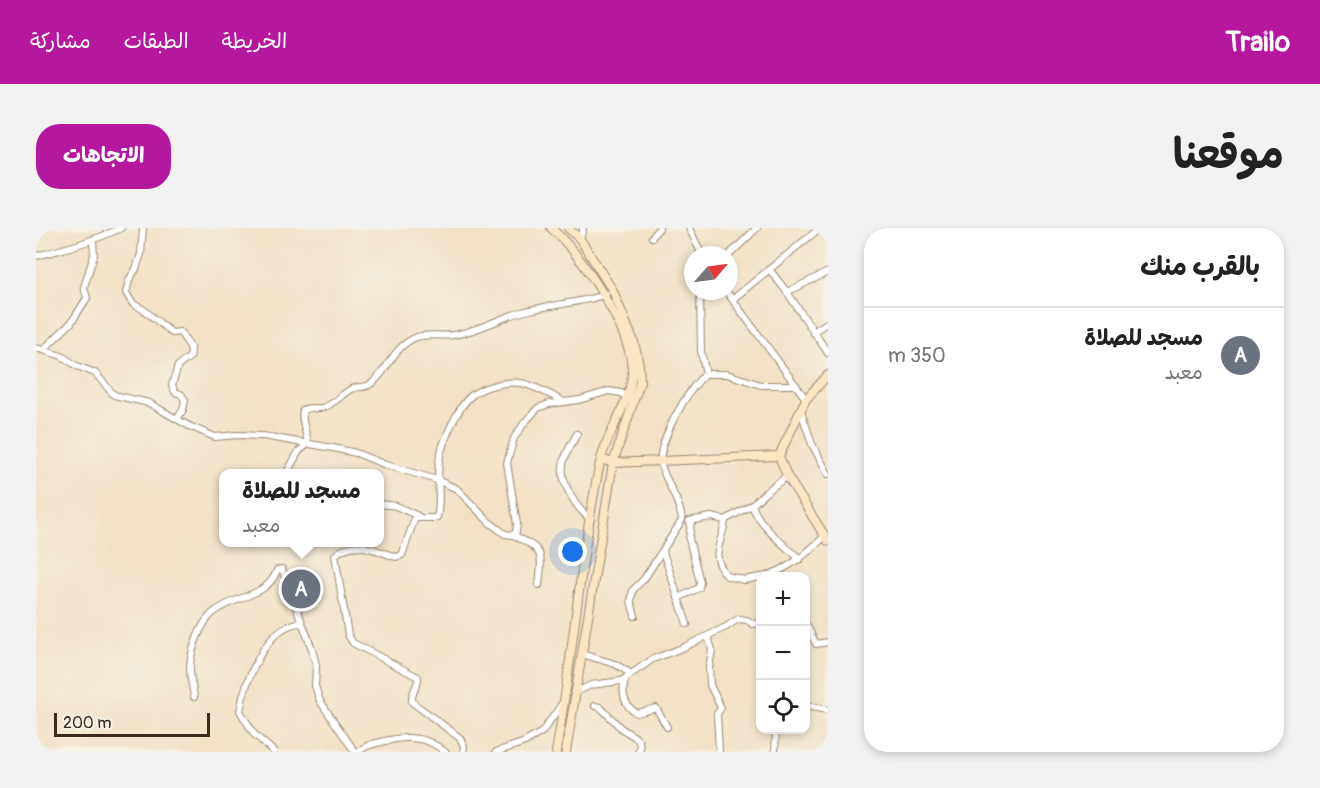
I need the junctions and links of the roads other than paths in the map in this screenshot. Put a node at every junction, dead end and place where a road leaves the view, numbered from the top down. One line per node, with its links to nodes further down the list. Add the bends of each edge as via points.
1 (121, 228): 12 (street)
2 (143, 228): 35 (street, via 141,254 126,293 133,304 172,333 180,332 190,347 191,356 178,366 172,385 185,400)
3 (551, 228): 20 (street, via 584,262)
4 (568, 228): 11 (street)
5 (583, 228): 11 (street)
6 (659, 228): 10 (street)
7 (689, 228): 13 (street)
8 (757, 228): 14 (street)
9 (820, 228): 16 (street)
10 (652, 237)
11 (580, 239): 18 (street)
12 (93, 240): 15 (street); 26 (street, via 94,255 84,287 87,298 71,323)
13 (698, 246)
14 (738, 246)
15 (36, 256)
16 (769, 268): 19 (street); 21 (street)
17 (828, 272): 19 (street)
18 (613, 291): 20 (street); 32 (street, via 639,365 640,382)
19 (787, 292): 25 (street)
20 (603, 295): 32 (street, via 623,335 632,368); 37 (street, via 523,311 471,331 413,338 368,386 351,389 326,407 303,410)
21 (738, 295)
22 (700, 300): 28 (street, via 701,352)
23 (734, 300): 30 (street)
24 (828, 322): 25 (street)
25 (813, 332): 27 (street)
26 (39, 349): 35 (street, via 95,373 114,395 148,403)
27 (828, 353)
28 (706, 374): 30 (street, via 727,374 761,385); 40 (street, via 698,380 668,432)
29 (828, 375): 31 (street)
30 (796, 385): 31 (street)
31 (806, 399): 34 (street)
32 (630, 401): 33 (street, via 621,393 609,391); 39 (street, via 616,418); 41 (street)
33 (564, 402): 45 (street, via 523,384 492,386 473,394 449,431); 53 (street, via 538,408 514,438 507,463 517,524)
34 (801, 411): 38 (street); 43 (street)
35 (177, 419): 37 (street, via 215,437 263,436)
36 (577, 434): 49 (street, via 562,465 577,508)
37 (308, 444): 42 (street); 45 (street, via 356,453)
38 (779, 456): 40 (street); 44 (street)
39 (601, 459): 41 (street); 49 (street)
40 (661, 462): 41 (street); 50 (street, via 680,504)
41 (613, 463): 70 (street)
42 (289, 469)
43 (828, 474)
44 (787, 476): 47 (street); 54 (street)
45 (437, 480): 48 (street, via 437,517); 53 (street, via 457,489 505,534)
46 (384, 505): 48 (street)
47 (752, 505): 51 (street); 58 (street, via 767,528)
48 (419, 516): 56 (street, via 414,518 402,555 396,557)
49 (591, 519): 74 (street)
50 (682, 520): 52 (street); 57 (street)
51 (725, 520): 52 (street, via 711,517); 60 (street, via 716,552 721,569 733,579)
52 (691, 521): 62 (street, via 690,539 699,588)
53 (513, 534): 61 (street, via 541,553)
54 (826, 539): 58 (street)
55 (347, 547): 84 (street, via 335,555 348,635 353,643 418,677 412,702 460,738)
56 (364, 547)
57 (663, 552): 62 (street); 63 (street, via 633,590)
58 (800, 559): 59 (street)
59 (778, 572)
60 (756, 578)
61 (539, 585)
62 (678, 598): 65 (street)
63 (635, 616)
64 (301, 622): 73 (street, via 280,568 265,587 212,613 197,640 190,668); 81 (street, via 293,623 266,646 255,661 242,699 240,711 249,726); 82 (street, via 316,665 315,686 320,701)
65 (687, 624)
66 (756, 624): 68 (street, via 738,619)
67 (807, 626): 69 (street, via 816,644)
68 (708, 636): 71 (street, via 653,659); 80 (street, via 712,650 710,685 721,708 717,714)
69 (828, 642)
70 (582, 654): 71 (street, via 615,664); 72 (street)
71 (628, 676): 72 (street); 78 (street, via 622,688 631,710 637,714 656,708)
72 (577, 691): 74 (street); 87 (street)
73 (194, 697)
74 (566, 699): 85 (street, via 542,732); 86 (street)
75 (595, 706): 88 (street, via 639,741)
76 (810, 707): 77 (street)
77 (828, 710)
78 (667, 727)
79 (777, 734): 89 (street)
80 (717, 750)
81 (274, 752)
82 (357, 752): 83 (street, via 398,738 418,737)
83 (445, 752)
84 (463, 752)
85 (496, 752)
86 (556, 752)
87 (566, 752)
88 (638, 752)
89 (775, 752)

